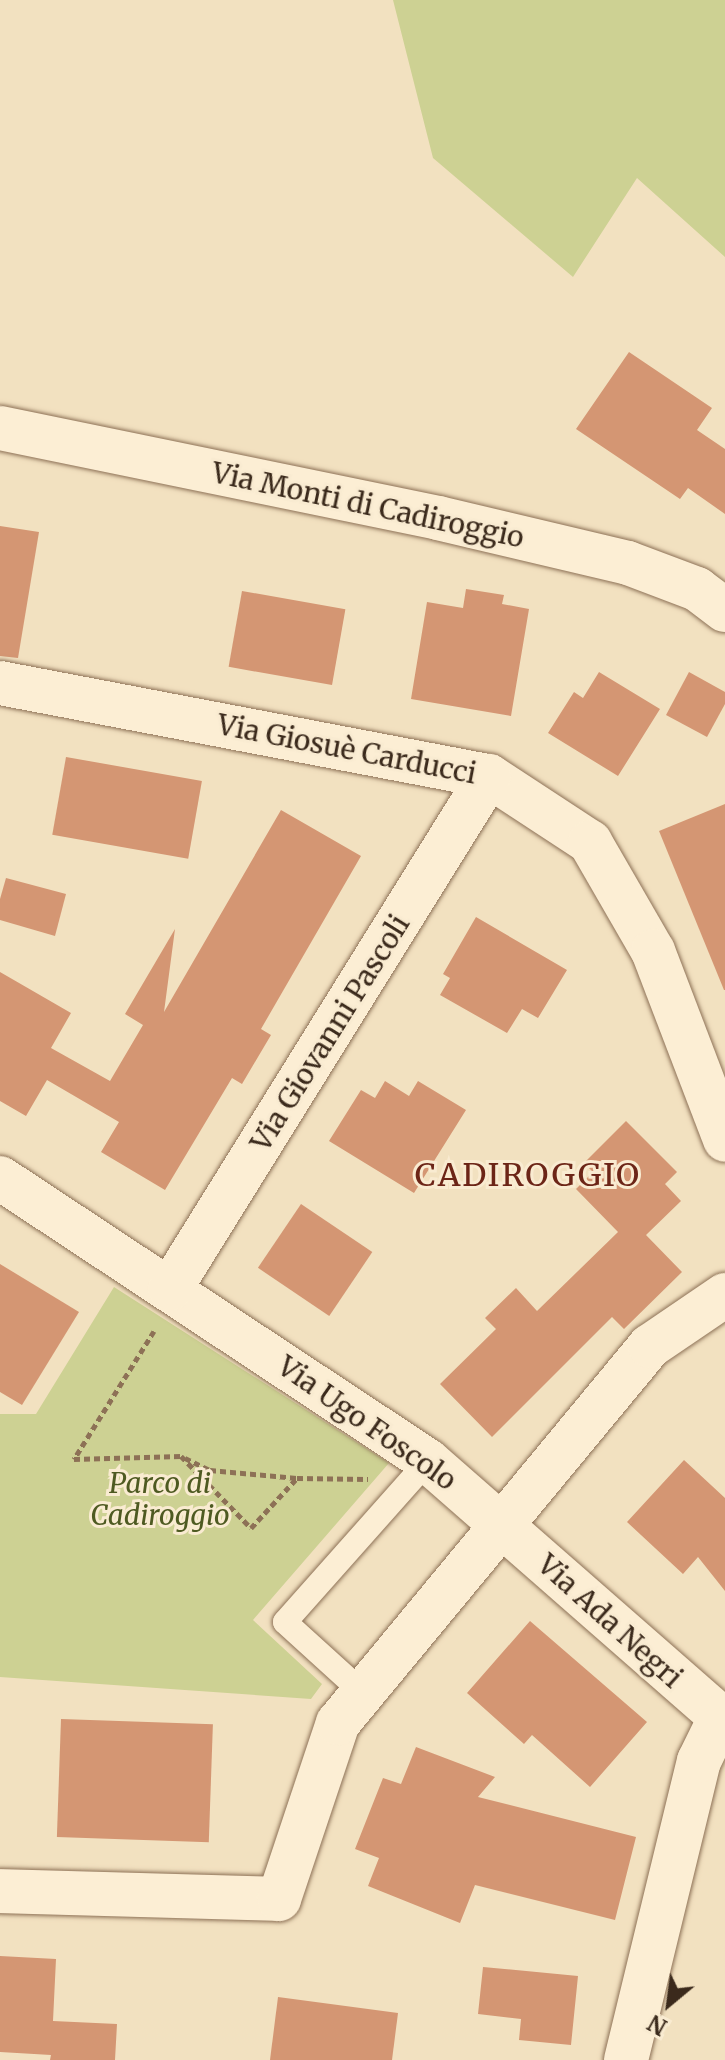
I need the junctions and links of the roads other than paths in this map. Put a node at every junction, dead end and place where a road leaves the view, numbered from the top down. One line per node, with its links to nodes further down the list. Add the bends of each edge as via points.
1 (0, 428): 2 (street, Via Monti di Cadiroggio, via 438,518 628,563 697,589)
2 (725, 610)
3 (0, 683): 4 (street, Via Giosuè Carducci)
4 (489, 776): 5 (street, Via Giosuè Carducci, via 590,842 653,951); 7 (street, Via Giovanni Pascoli)
5 (725, 1140)
6 (0, 1178): 7 (street, Via Ugo Foscolo)
7 (170, 1289): 9 (street, Via Ugo Foscolo)
8 (725, 1295): 10 (street, via 650,1346)
9 (421, 1470): 10 (street, Via Ugo Foscolo); 11 (lane, via 285,1622)
10 (501, 1523): 11 (street); 12 (street, Via Ada Negri)
11 (362, 1692): 13 (street, via 338,1723 279,1899)
12 (722, 1719): 14 (street, Via Ada Negri, via 699,1761)
13 (0, 1891)
14 (626, 2060)

